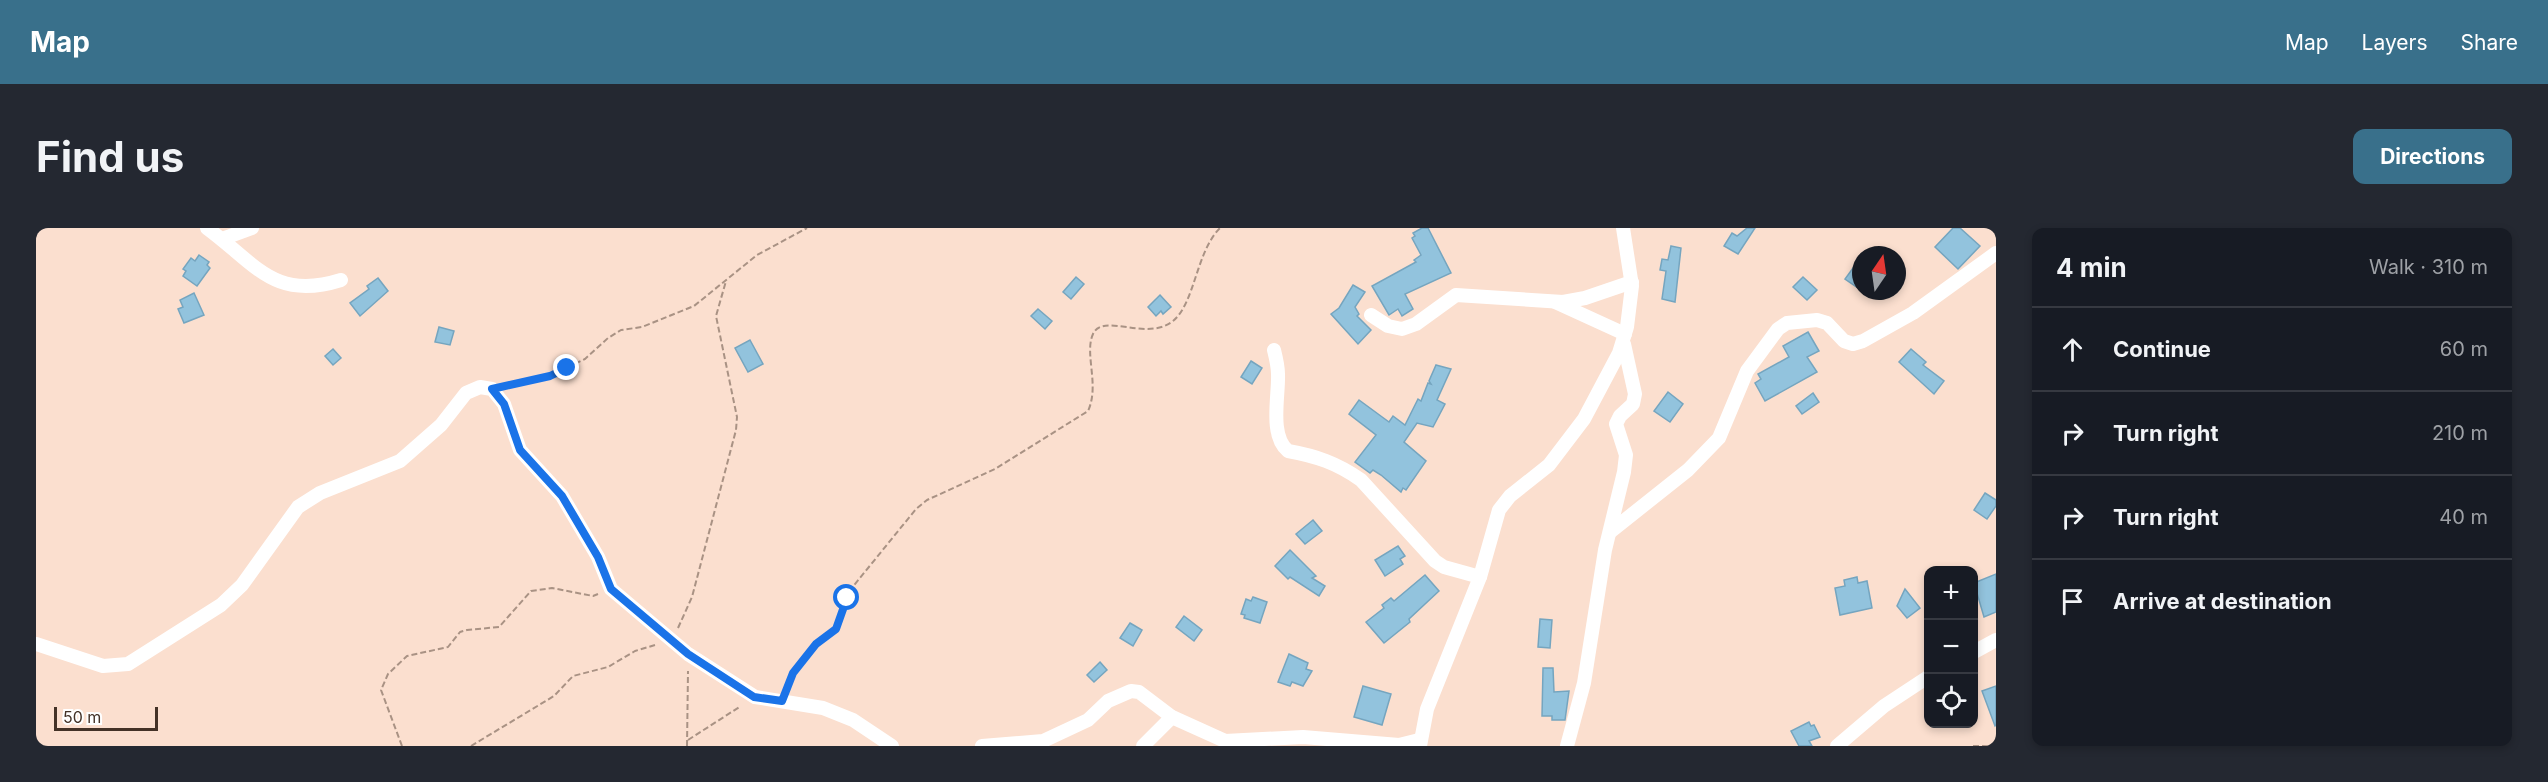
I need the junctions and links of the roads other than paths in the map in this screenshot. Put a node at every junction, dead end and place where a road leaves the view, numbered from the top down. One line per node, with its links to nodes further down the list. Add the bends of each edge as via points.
1 (207, 228): 4 (street)
2 (252, 228): 4 (street)
3 (1623, 228): 7 (street)
4 (222, 239): 6 (street, via 262,273 284,284 318,287)
5 (1996, 253): 12 (street, via 1913,313 1863,341 1844,342 1827,323 1817,320 1787,323 1778,329 1747,371 1719,438 1688,470)
6 (341, 280)
7 (1632, 282): 8 (street, via 1585,298); 10 (street)
8 (1553, 301): 9 (street, via 1456,295 1416,324 1402,329 1388,326); 10 (street)
9 (1371, 315)
10 (1624, 338): 12 (street, via 1634,400 1616,424 1626,462); 13 (street, via 1584,419 1549,465 1510,496 1499,510)
11 (1274, 350): 13 (street, via 1278,370 1277,428 1282,446 1288,451 1331,461 1349,472 1361,480 1435,561)
12 (1610, 532): 23 (street, via 1588,666)
13 (1480, 577): 19 (street, via 1427,709)
14 (1996, 640): 16 (street)
15 (36, 644): 20 (street, via 103,666 128,664 228,598 258,565 298,507 320,493 400,461 441,425 466,393 480,387 492,389 504,404 520,450 562,496 598,557 611,589 688,654 754,697 823,708 853,720)
16 (1978, 650)
17 (1924, 680): 24 (street, via 1884,706)
18 (1172, 717): 19 (street, via 1213,737 1234,742 1303,737 1388,745); 21 (street, via 1139,692 1131,691 1108,701 1088,720 1043,741); 22 (street)
19 (1420, 743)
20 (892, 746)
21 (982, 746)
22 (1143, 746)
23 (1567, 746)
24 (1837, 746)

